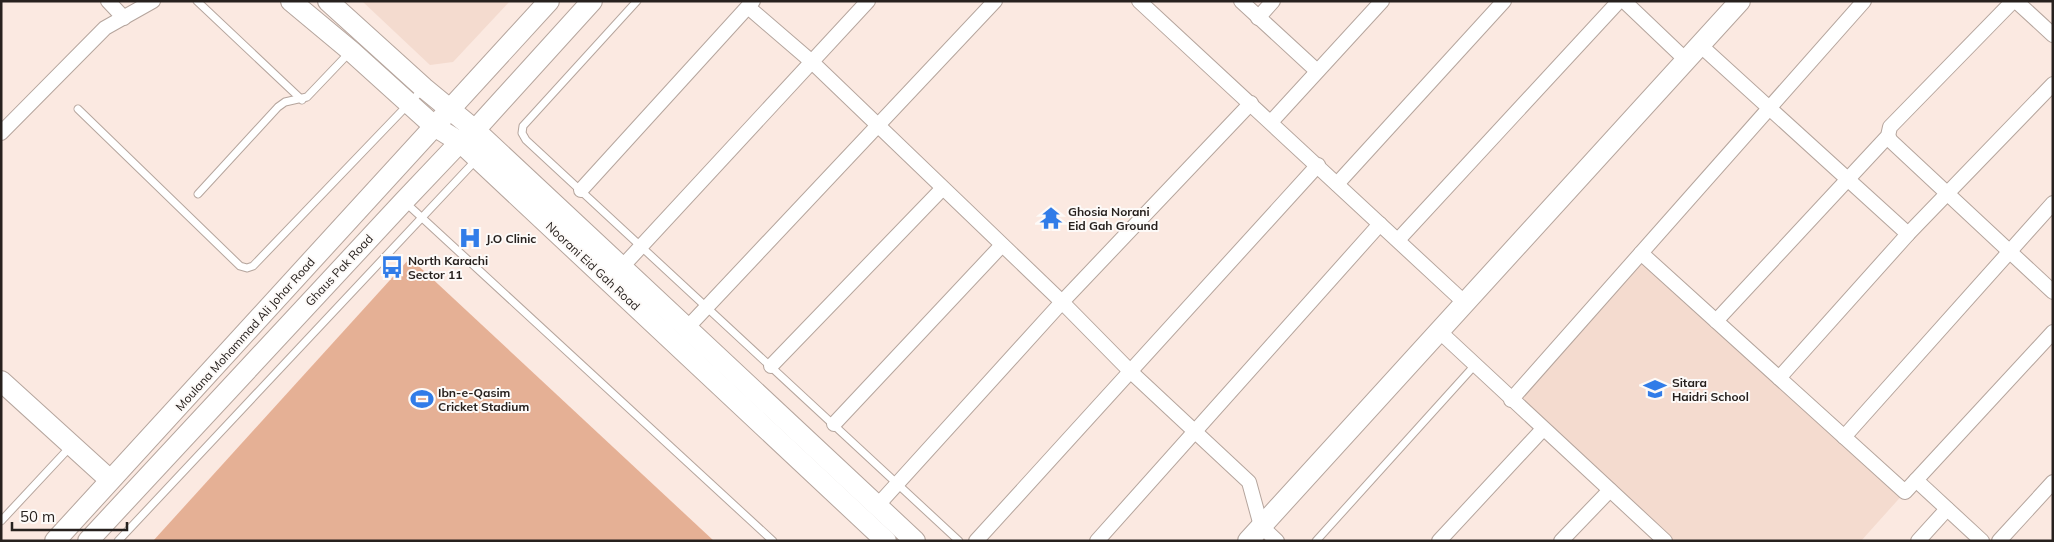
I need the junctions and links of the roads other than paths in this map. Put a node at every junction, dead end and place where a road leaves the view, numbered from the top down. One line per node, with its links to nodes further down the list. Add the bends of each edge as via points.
1 (108, 1): 23 (street)
2 (153, 1): 23 (street)
3 (197, 1): 33 (lane)
4 (291, 1): 27 (main road, Noorani Eid Gah Road)
5 (328, 1): 32 (main road, Noorani Eid Gah Road)
6 (549, 1): 37 (main road)
7 (592, 1): 42 (main road, Ghaus Pak Road)
8 (637, 1): 49 (lane, via 523,126 526,140)
9 (868, 1): 29 (street)
10 (995, 1): 40 (street)
11 (1139, 1): 34 (street)
12 (1241, 1): 24 (street)
13 (1273, 1): 24 (street)
14 (1382, 1): 30 (street)
15 (1504, 1): 47 (street)
16 (1619, 1): 57 (street)
17 (1624, 1): 28 (street)
18 (1864, 1): 35 (street)
19 (2013, 1): 43 (street, via 1890,127)
20 (2016, 1): 25 (street)
21 (751, 4): 29 (street); 49 (street)
22 (1731, 4): 26 (main road)
23 (124, 18): 41 (street, via 105,28)
24 (1258, 18): 30 (street)
25 (2053, 35)
26 (1700, 45): 28 (main road); 35 (street)
27 (351, 51): 32 (main road, Noorani Eid Gah Road); 33 (lane)
28 (1687, 61): 65 (main road)
29 (812, 62): 40 (street); 59 (street)
30 (1317, 71): 38 (street)
31 (2053, 84): 51 (street)
32 (417, 96): 36 (lane, via 253,266 247,268 240,266); 37 (main road, Noorani Eid Gah Road); 39 (main road, Noorani Eid Gah Road)
33 (302, 100): 50 (lane, via 285,102 278,107)
34 (1251, 103): 38 (street); 64 (street)
35 (1770, 107): 46 (street); 61 (street)
36 (78, 108)
37 (450, 108): 39 (main road, Moulana Mohammad Ali Johar Road); 42 (main road, Noorani Eid Gah Road)
38 (1272, 122): 45 (street)
39 (434, 126): 42 (main road, Noorani Eid Gah Road); 82 (main road, Moulana Mohammad Ali Johar Road)
40 (878, 127): 48 (street); 66 (street)
41 (1, 133)
42 (468, 136): 44 (main road, Noorani Eid Gah Road); 52 (main road, Ghaus Pak Road); 62 (main road, Noorani Eid Gah Road)
43 (1888, 136): 46 (street); 51 (street)
44 (477, 158): 54 (lane); 96 (main road, Noorani Eid Gah Road)
45 (1318, 166): 47 (street); 73 (street)
46 (1846, 178): 56 (street); 67 (street)
47 (1337, 184): 55 (street)
48 (942, 189): 58 (street); 72 (street)
49 (581, 190): 59 (lane)
50 (198, 194)
51 (1947, 194): 56 (street); 60 (street)
52 (404, 201): 54 (lane); 93 (main road, Ghaus Pak Road)
53 (2053, 203): 60 (street)
54 (421, 216): 94 (lane); 95 (lane)
55 (1380, 224): 57 (street); 79 (street)
56 (1908, 234): 74 (street)
57 (1398, 240): 65 (street)
58 (1002, 245): 64 (street); 77 (street)
59 (642, 246): 62 (street); 66 (lane)
60 (2009, 251): 63 (street); 80 (street)
61 (1641, 253): 67 (street); 76 (street)
62 (621, 268): 68 (main road, Noorani Eid Gah Road)
63 (2053, 292)
64 (1062, 302): 73 (street); 85 (street)
65 (1465, 303): 69 (main road)
66 (709, 307): 68 (street); 72 (lane)
67 (1716, 321): 74 (street)
68 (687, 328): 87 (main road, Noorani Eid Gah Road)
69 (1439, 332): 71 (street); 90 (main road)
70 (2053, 332): 83 (street)
71 (1475, 365): 76 (street); 102 (lane)
72 (771, 366): 77 (lane)
73 (1130, 371): 79 (street); 99 (street)
74 (1779, 378): 80 (street)
75 (1, 381): 81 (main road)
76 (1511, 400): 78 (street)
77 (834, 424): 85 (lane)
78 (1543, 429): 86 (street); 103 (street)
79 (1195, 431): 90 (street, via 1249,482); 100 (street)
80 (1844, 437): 83 (street, via 1905,492)
81 (72, 446): 82 (main road); 89 (lane)
82 (110, 480): 92 (main road, Moulana Mohammad Ali Johar Road)
83 (1916, 480): 88 (street)
84 (2053, 482): 107 (street)
85 (897, 483): 87 (street); 98 (lane)
86 (1610, 490): 91 (street); 104 (street)
87 (877, 506): 97 (main road, Noorani Eid Gah Road)
88 (1947, 509): 105 (street); 106 (street)
89 (1, 521)
90 (1255, 534): 101 (street)
91 (1663, 540)
92 (55, 541)
93 (88, 541)
94 (118, 541)
95 (773, 541)
96 (886, 541)
97 (915, 541)
98 (959, 541)
99 (976, 541)
100 (1097, 541)
101 (1277, 541)
102 (1316, 541)
103 (1438, 541)
104 (1561, 541)
105 (1918, 541)
106 (1982, 541)
107 (1999, 541)

